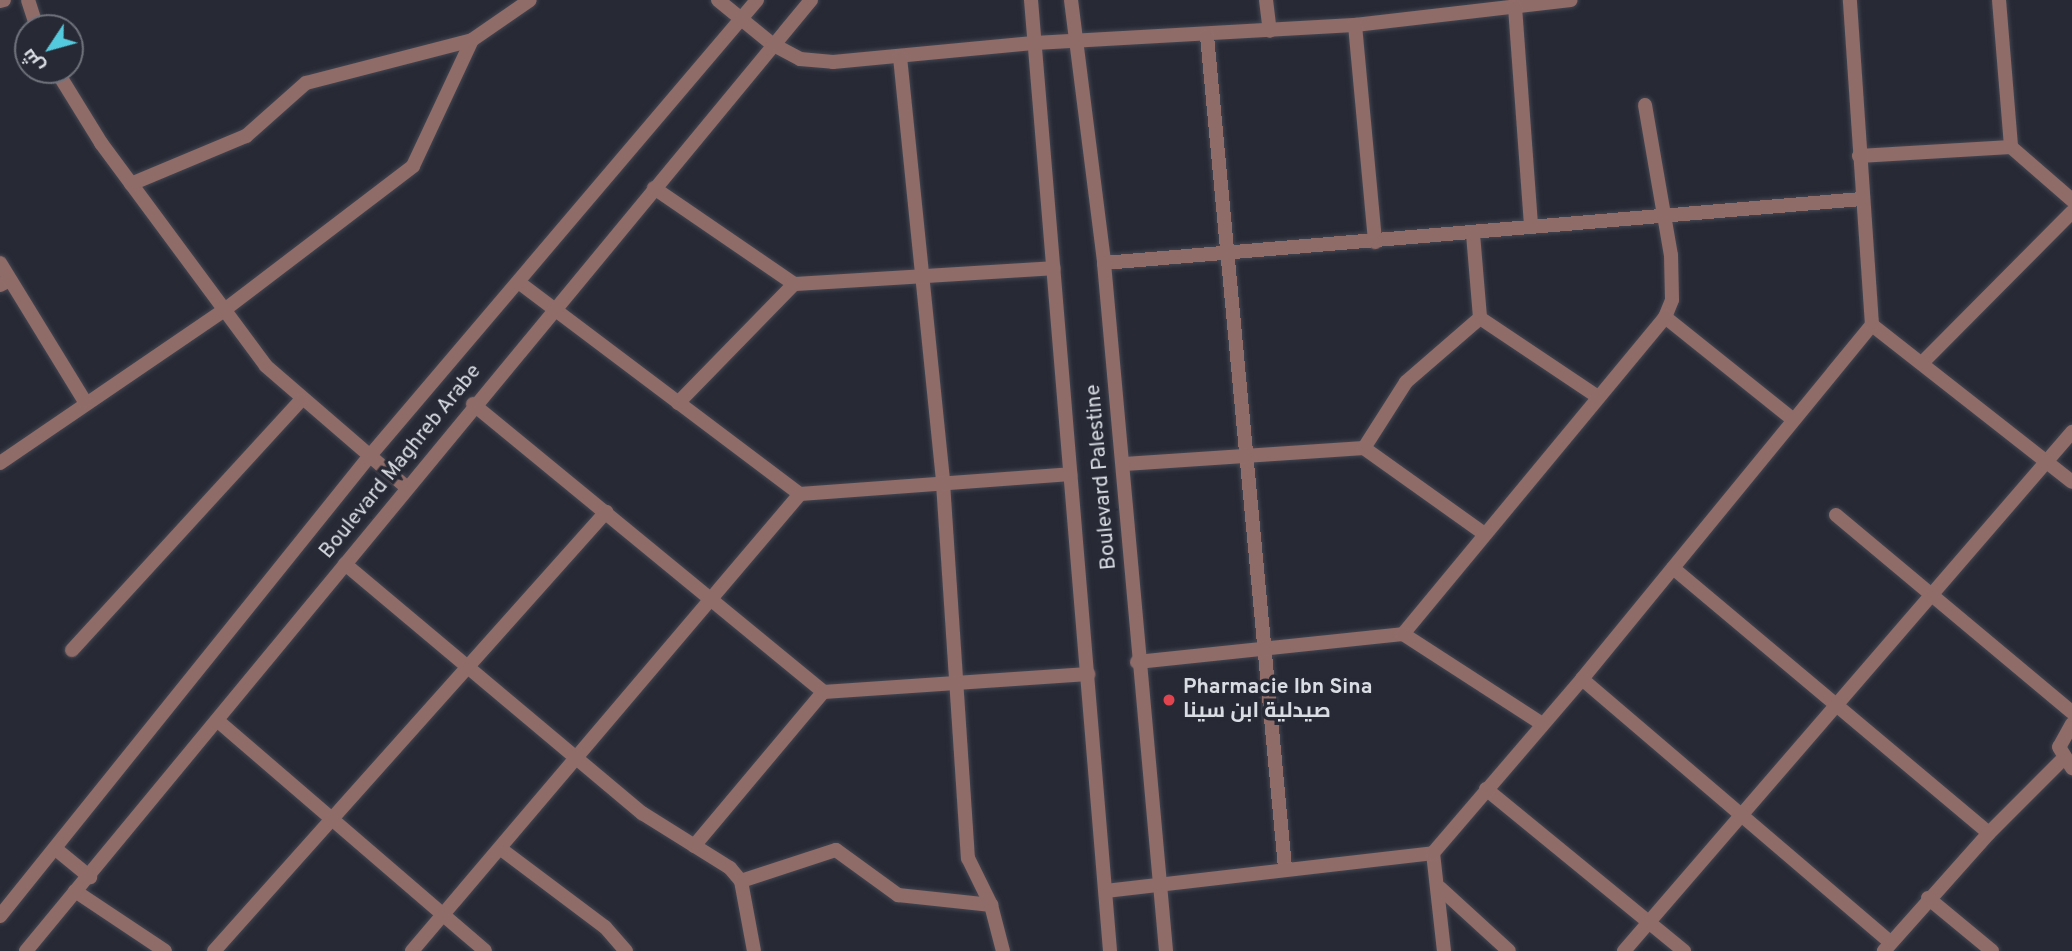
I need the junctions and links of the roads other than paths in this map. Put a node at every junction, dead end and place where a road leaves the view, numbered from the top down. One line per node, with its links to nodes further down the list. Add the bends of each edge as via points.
1 (530, 0): 16 (street)
2 (718, 0): 12 (street)
3 (757, 0): 12 (street, Boulevard Maghreb Arabe)
4 (811, 0): 19 (street, Boulevard Maghreb Arabe)
5 (1031, 0): 18 (street, Boulevard Palestine)
6 (1071, 0): 17 (street, Boulevard Palestine)
7 (1266, 0): 14 (street)
8 (1571, 0): 11 (street)
9 (1850, 0): 24 (street)
10 (1999, 0): 23 (street)
11 (1515, 7): 13 (street); 31 (street)
12 (741, 19): 19 (street); 40 (street, Boulevard Maghreb Arabe)
13 (1354, 25): 14 (street); 33 (street)
14 (1270, 31): 15 (street)
15 (1207, 36): 17 (street); 34 (street)
16 (472, 40): 25 (street, via 329,73 306,83 223,149); 43 (street, via 413,166)
17 (1074, 40): 18 (street); 36 (street, Boulevard Palestine)
18 (1033, 43): 20 (street); 37 (street, Boulevard Palestine)
19 (772, 44): 20 (street, via 817,61); 26 (street, Boulevard Maghreb Arabe)
20 (900, 57): 38 (street)
21 (66, 84): 25 (street)
22 (1645, 105): 30 (street)
23 (2011, 147): 24 (street); 28 (street)
24 (1859, 156): 27 (street)
25 (131, 184): 43 (street)
26 (653, 188): 41 (street); 42 (street, Boulevard Maghreb Arabe)
27 (1862, 199): 30 (street); 46 (street)
28 (2072, 200)
29 (2072, 212): 47 (street)
30 (1664, 215): 31 (street); 44 (street, via 1673,283)
31 (1531, 225): 32 (street)
32 (1473, 234): 33 (street); 45 (street)
33 (1375, 242): 34 (street)
34 (1231, 255): 36 (street); 56 (street)
35 (0, 263): 39 (street)
36 (1104, 263): 60 (street, Boulevard Palestine)
37 (1054, 268): 38 (street); 61 (street, Boulevard Palestine)
38 (920, 279): 41 (street); 63 (street)
39 (5, 283): 49 (street)
40 (522, 284): 42 (street); 57 (street, Boulevard Maghreb Arabe)
41 (794, 284): 51 (street)
42 (554, 309): 51 (street); 52 (street, Boulevard Maghreb Arabe)
43 (223, 311): 49 (street); 50 (street)
44 (1665, 317): 48 (street); 53 (street)
45 (1480, 318): 48 (street); 55 (street, via 1406,382)
46 (1872, 326): 47 (street); 53 (street)
47 (1924, 362): 58 (street)
48 (1598, 397): 68 (street)
49 (84, 400): 59 (street)
50 (300, 401): 57 (street); 74 (street)
51 (678, 403): 65 (street)
52 (473, 404): 64 (street, Boulevard Maghreb Arabe); 66 (street)
53 (1791, 418): 70 (street)
54 (2072, 432): 58 (street)
55 (1364, 448): 56 (street); 68 (street)
56 (1247, 455): 60 (street); 75 (street)
57 (368, 457): 64 (street); 95 (street, Boulevard Maghreb Arabe)
58 (2047, 461): 62 (street); 71 (street)
59 (0, 463)
60 (1124, 464): 76 (street, Boulevard Palestine)
61 (1070, 474): 63 (street); 78 (street, Boulevard Palestine)
62 (2072, 482)
63 (943, 483): 65 (street); 79 (street)
64 (406, 487): 69 (street, Boulevard Maghreb Arabe)
65 (800, 494): 72 (street)
66 (606, 512): 72 (street); 77 (street)
67 (1836, 515): 71 (street)
68 (1483, 533): 73 (street)
69 (345, 564): 77 (street); 84 (street, Boulevard Maghreb Arabe)
70 (1673, 568): 80 (street); 82 (street)
71 (1928, 592): 82 (street); 83 (street)
72 (712, 596): 81 (street); 87 (street)
73 (1403, 634): 75 (street); 85 (street)
74 (72, 650)
75 (1265, 652): 76 (street); 97 (street)
76 (1137, 662): 100 (street, Boulevard Palestine)
77 (469, 667): 87 (street); 91 (street)
78 (1088, 674): 79 (street); 103 (street, Boulevard Palestine)
79 (959, 679): 81 (street); 105 (street, via 968,858)
80 (1582, 679): 85 (street); 90 (street)
81 (823, 692): 93 (street)
82 (1834, 705): 90 (street); 92 (street)
83 (2072, 712)
84 (218, 721): 91 (street); 98 (street, Boulevard Maghreb Arabe)
85 (1542, 724): 89 (street)
86 (2072, 724): 88 (street, via 2059,747)
87 (574, 758): 93 (street); 94 (street)
88 (2067, 763): 92 (street)
89 (1486, 789): 96 (street); 108 (street)
90 (1743, 810): 108 (street); 109 (street)
91 (334, 819): 106 (street); 112 (street)
92 (1989, 832): 104 (street)
93 (694, 846): 99 (street)
94 (501, 849): 106 (street); 115 (street, via 605,928)
95 (57, 850): 98 (street); 107 (street, Boulevard Maghreb Arabe)
96 (1433, 853): 97 (street); 101 (street)
97 (1285, 868): 100 (street)
98 (90, 877): 102 (street, Boulevard Maghreb Arabe)
99 (741, 881): 105 (street, via 836,850 898,895); 116 (street)
100 (1162, 886): 103 (street); 119 (street, Boulevard Palestine)
101 (1440, 888): 120 (street); 121 (street)
102 (75, 891): 110 (street, Boulevard Maghreb Arabe); 111 (street)
103 (1106, 891): 118 (street, Boulevard Palestine)
104 (1928, 898): 109 (street); 124 (street)
105 (991, 905): 117 (street)
106 (444, 914): 113 (street); 114 (street)
107 (0, 916)
108 (1651, 922): 122 (street); 123 (street)
109 (1888, 947)
110 (26, 951)
111 (164, 951)
112 (214, 951)
113 (412, 951)
114 (485, 951)
115 (626, 951)
116 (754, 951)
117 (1003, 951)
118 (1110, 951)
119 (1166, 951)
120 (1444, 951)
121 (1508, 951)
122 (1624, 951)
123 (1684, 951)
124 (1992, 951)

